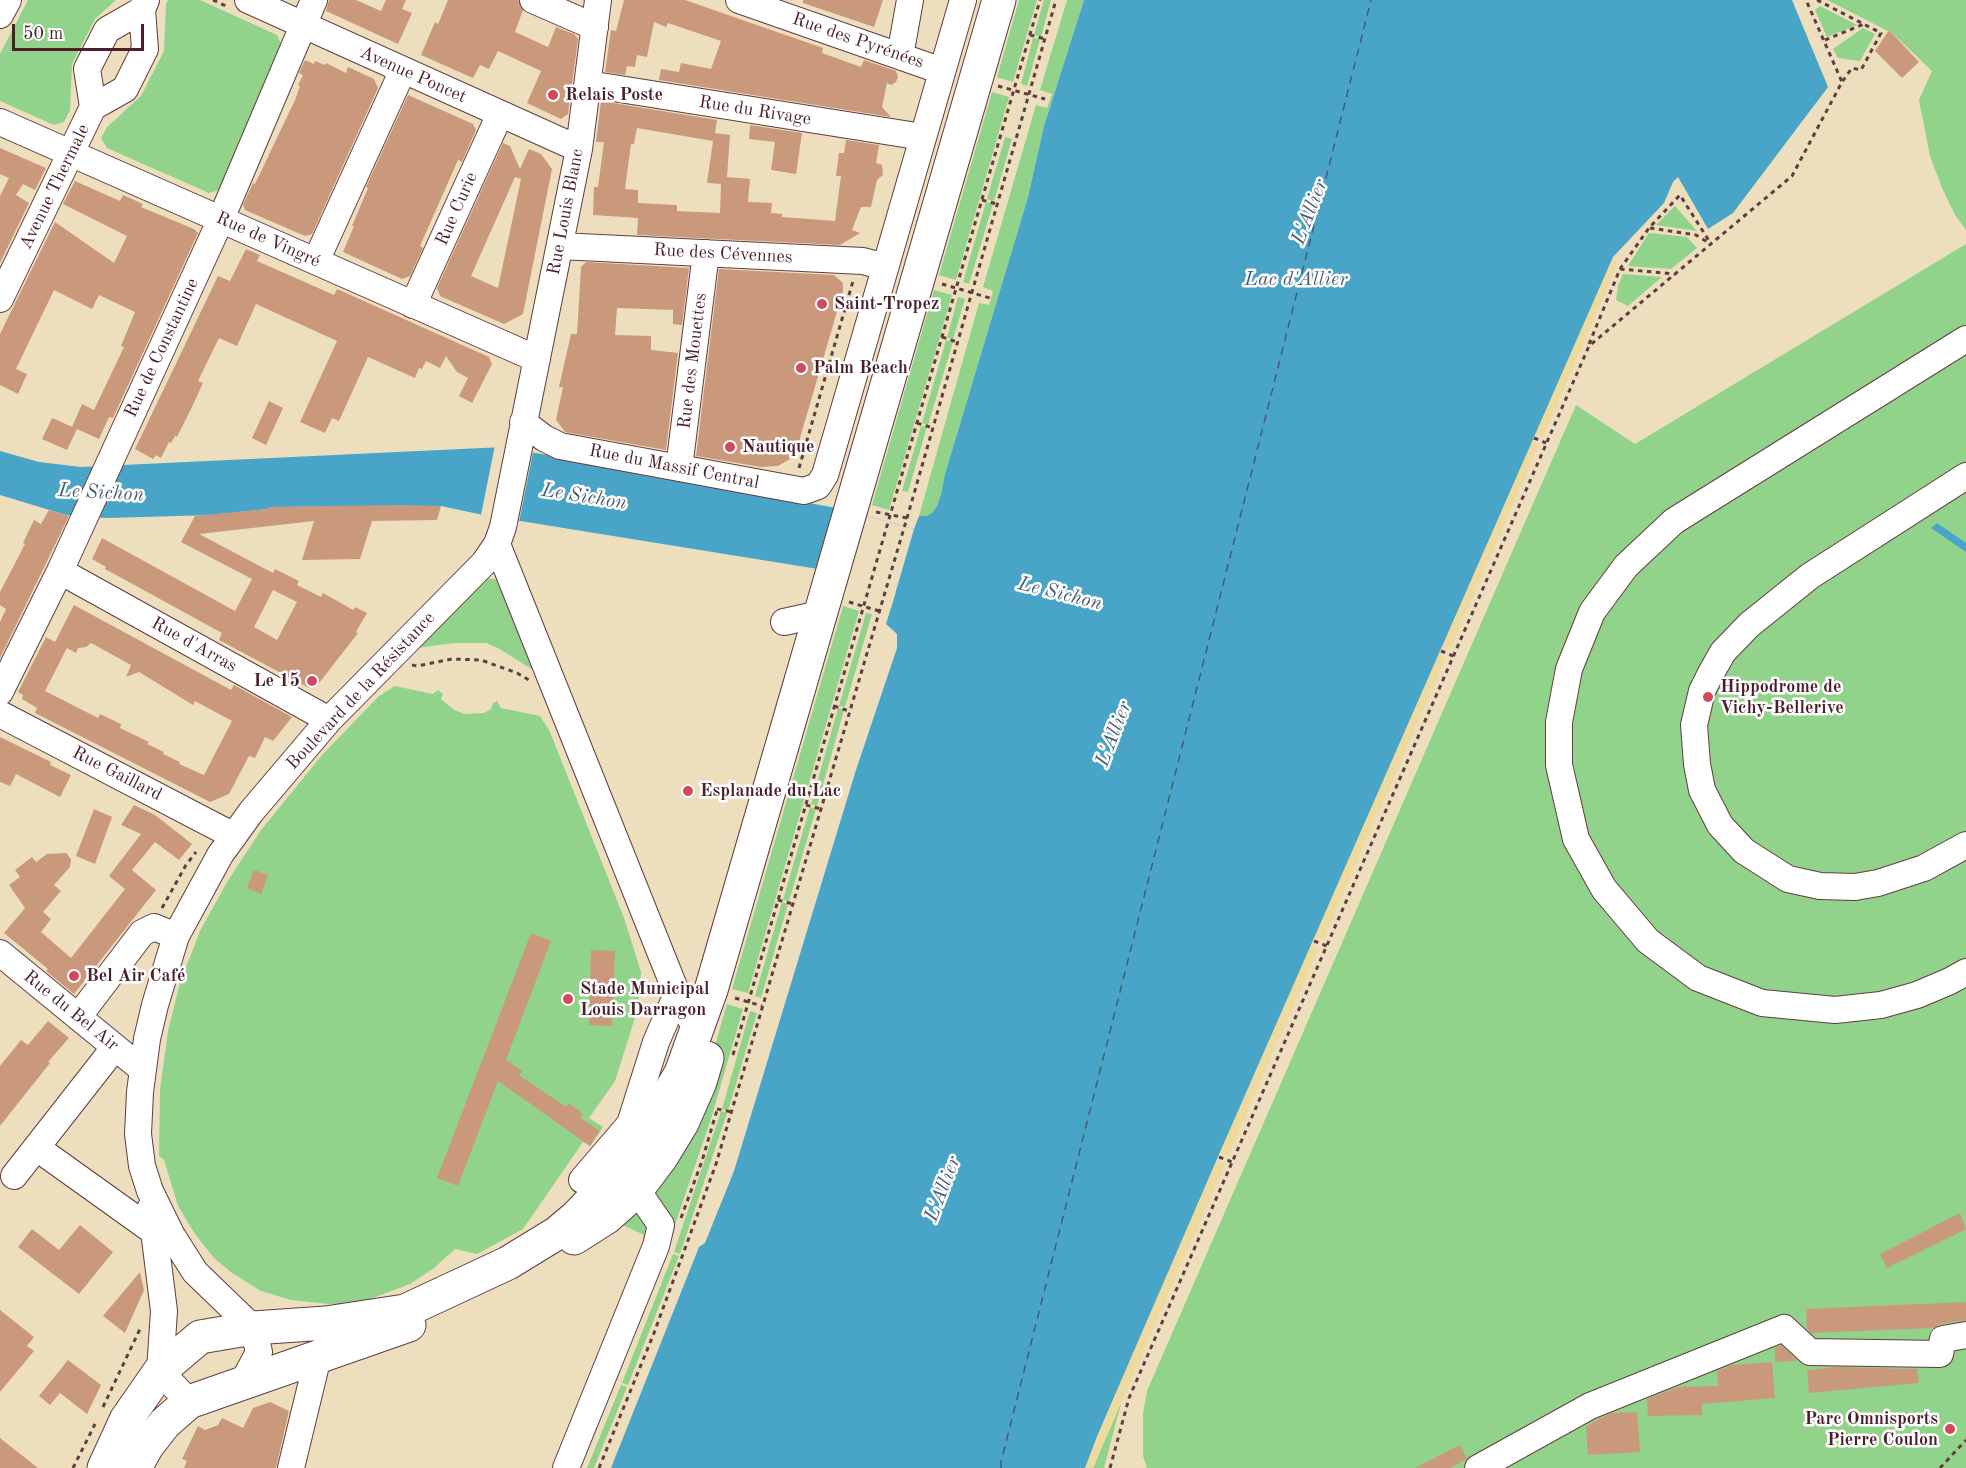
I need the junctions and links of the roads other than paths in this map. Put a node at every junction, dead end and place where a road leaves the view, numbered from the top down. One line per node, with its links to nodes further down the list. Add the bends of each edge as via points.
1 (8, 0): 12 (street)
2 (248, 0): 13 (street, Avenue Poncet)
3 (314, 0): 13 (street, Rue de Constantine)
4 (533, 0): 14 (street)
5 (598, 0): 14 (street, Rue Louis Blanc)
6 (739, 0): 15 (street, Rue des Pyrénées)
7 (910, 0): 15 (street)
8 (963, 0): 17 (street)
9 (999, 0): 38 (main road)
10 (1014, 0): 38 (main road, via 1002,87 944,284)
11 (144, 5): 19 (street, Avenue Thermale, via 145,50 125,89); 19 (street, Avenue Thermale, via 107,30 87,69)
12 (0, 15)
13 (303, 25): 16 (street, Avenue Poncet); 25 (street, Rue de Constantine)
14 (595, 27): 18 (street, Rue Louis Blanc)
15 (900, 56): 17 (street, Rue des Pyrénées)
16 (403, 70): 20 (street, Avenue Poncet); 28 (street)
17 (942, 71): 22 (street)
18 (588, 84): 22 (street, Rue du Rivage); 23 (street, Rue Louis Blanc)
19 (93, 106): 24 (street, Avenue Thermale)
20 (500, 114): 23 (street, Avenue Poncet); 31 (street, Rue Curie)
21 (0, 122): 24 (street, Rue de Vingré)
22 (923, 137): 29 (street)
23 (579, 149): 26 (street, Rue Louis Blanc)
24 (71, 153): 25 (street, Rue de Vingré); 30 (street, Avenue Thermale)
25 (221, 219): 28 (street, Rue de Vingré); 40 (street, Rue de Constantine)
26 (560, 246): 27 (street, Rue des Cévennes); 33 (street, Rue Louis Blanc)
27 (706, 253): 29 (street, Rue des Cévennes, via 863,261); 35 (street, Rue des Mouettes)
28 (316, 261): 31 (street, Rue de Vingré)
29 (885, 267): 36 (street)
30 (0, 299)
31 (413, 305): 33 (street, Rue de Vingré)
32 (1966, 339): 50 (street, via 1674,521 1634,558 1592,612 1569,669 1559,722 1559,765 1576,839 1604,890 1648,941 1698,978 1762,1003 1835,1010 1881,1005 1917,995)
33 (537, 359): 34 (street, Rue Louis Blanc)
34 (523, 422): 35 (street, Rue du Massif Central, via 560,446); 39 (street, Rue Louis Blanc)
35 (680, 468): 36 (street, Rue du Massif Central, via 804,491 818,486)
36 (825, 476): 38 (street, via 847,479)
37 (1966, 477): 47 (street, via 1810,576 1749,625 1723,652 1710,673 1694,725 1702,790 1720,825 1744,851 1788,879 1821,886 1878,883 1924,868)
38 (867, 503): 41 (main road)
39 (500, 536): 45 (street, Boulevard de la Résistance, via 484,563); 51 (street, via 557,698)
40 (60, 570): 43 (street, Rue de Constantine); 45 (street, Rue d'Arras)
41 (843, 604): 42 (street); 53 (main road, via 744,880); 60 (main road, via 737,998 682,1123)
42 (784, 622)
43 (0, 692)
44 (0, 714): 46 (street, Rue Gaillard)
45 (329, 720): 46 (street, Boulevard de la Résistance, via 251,812)
46 (225, 831): 48 (street, Boulevard de la Résistance, via 220,855)
47 (1966, 845)
48 (165, 932): 52 (street, Boulevard de la Résistance, via 142,933); 55 (street, Boulevard de la Résistance, via 168,958)
49 (0, 953): 52 (street, Rue du Bel Air)
50 (1966, 972)
51 (677, 994): 53 (street); 58 (street, via 656,1042 630,1124)
52 (78, 1017): 54 (street, Rue du Bel Air)
53 (699, 1028): 58 (main road, via 681,1073 661,1107)
54 (115, 1047): 55 (street, Rue du Bel Air); 56 (street)
55 (143, 1070): 59 (street, Boulevard de la Résistance, via 138,1134)
56 (37, 1148): 57 (street); 61 (street)
57 (14, 1176)
58 (592, 1185): 60 (street, via 620,1186); 62 (main road, via 576,1217 557,1233 508,1263 405,1311 326,1323)
59 (150, 1191): 61 (street, Boulevard de la Résistance); 62 (street, Boulevard de la Résistance, via 195,1272)
60 (635, 1192): 64 (main road, via 607,1218 514,1276 414,1324); 71 (street, via 661,1225 656,1246)
61 (153, 1231): 65 (street, Boulevard de la Résistance, via 164,1311)
62 (253, 1328): 65 (main road, via 200,1337); 66 (street, via 259,1352)
63 (1966, 1335): 72 (street, via 1943,1339 1940,1354 1810,1352 1784,1328 1590,1406)
64 (315, 1359): 66 (main road); 70 (street)
65 (160, 1371): 67 (street); 68 (main road, via 126,1420)
66 (243, 1382): 67 (main road)
67 (189, 1402): 69 (main road, via 165,1423)
68 (104, 1468)
69 (135, 1468)
70 (291, 1468)
71 (566, 1468)
72 (1478, 1468)

